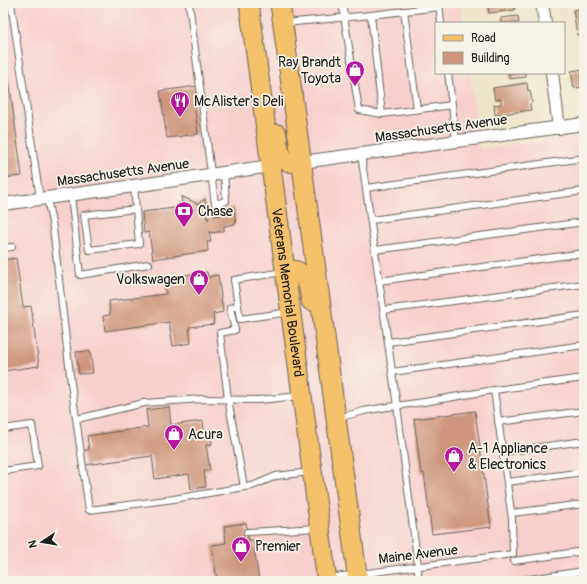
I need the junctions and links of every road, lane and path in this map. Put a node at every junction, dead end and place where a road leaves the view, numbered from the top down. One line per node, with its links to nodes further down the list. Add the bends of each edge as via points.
1 (11, 3): 35 (lane)
2 (189, 3): 30 (lane)
3 (249, 3): 15 (main road, Veterans Memorial Boulevard)
4 (269, 3): 18 (main road, via 279,70)
5 (280, 3): 14 (main road)
6 (342, 3): 11 (lane)
7 (542, 3): 13 (street)
8 (439, 5): 9 (lane); 12 (lane)
9 (404, 11): 10 (lane); 20 (lane)
10 (371, 15): 11 (lane); 21 (lane)
11 (344, 18): 14 (lane); 21 (lane, via 359,110)
12 (441, 22)
13 (545, 22)
14 (283, 23): 18 (main road)
15 (252, 30): 27 (main road, via 265,53 279,151 289,162); 28 (main road, Veterans Memorial Boulevard)
16 (448, 74): 19 (lane)
17 (552, 74): 23 (street)
18 (293, 98): 27 (main road)
19 (452, 105): 20 (lane); 24 (lane)
20 (417, 109): 21 (lane)
21 (382, 114)
22 (584, 124): 23 (street, Massachusetts Avenue)
23 (560, 128): 24 (street, Massachusetts Avenue)
24 (456, 141): 25 (street, Massachusetts Avenue)
25 (361, 154): 27 (street, Massachusetts Avenue); 32 (lane)
26 (584, 158): 32 (lane)
27 (302, 162): 61 (main road)
28 (270, 166): 29 (street, Massachusetts Avenue); 45 (main road, Veterans Memorial Boulevard)
29 (224, 173): 30 (street, Massachusetts Avenue); 30 (lane, via 226,201 215,204)
30 (211, 174): 31 (street, Massachusetts Avenue)
31 (134, 186): 34 (street, Massachusetts Avenue); 37 (lane)
32 (366, 188): 38 (lane)
33 (584, 191): 38 (lane)
34 (70, 195): 35 (street, Massachusetts Avenue); 44 (lane, via 80,275)
35 (44, 198): 36 (street, Massachusetts Avenue); 62 (lane, via 53,228)
36 (3, 204)
37 (136, 209): 37 (lane, via 139,244 89,250 84,215)
38 (371, 220): 42 (lane)
39 (584, 222): 42 (lane)
40 (12, 247): 41 (lane)
41 (3, 248)
42 (375, 250): 46 (lane)
43 (584, 253): 46 (lane)
44 (149, 264)
45 (285, 272): 48 (lane, via 234,280); 50 (main road, Veterans Memorial Boulevard); 61 (main road, via 299,272 310,290 326,398)
46 (379, 281): 49 (lane)
47 (584, 284): 49 (lane)
48 (238, 306): 50 (lane, via 240,319); 58 (lane, via 230,308 235,330 220,333)
49 (384, 310): 52 (lane)
50 (290, 312): 57 (main road, Veterans Memorial Boulevard)
51 (584, 315): 52 (lane)
52 (388, 342): 54 (lane)
53 (584, 345): 54 (lane)
54 (392, 372): 59 (lane)
55 (584, 378): 56 (lane)
56 (494, 390): 59 (lane); 63 (lane)
57 (302, 396): 58 (lane, via 258,400); 68 (main road, Veterans Memorial Boulevard)
58 (228, 399): 62 (lane, via 144,403); 71 (lane)
59 (397, 406): 61 (lane); 78 (lane)
60 (584, 411): 63 (lane)
61 (336, 418): 80 (main road)
62 (77, 419): 71 (lane, via 89,510)
63 (498, 422): 66 (lane)
64 (3, 429): 67 (lane, via 32,425 38,466)
65 (584, 441): 66 (lane)
66 (503, 452): 70 (lane)
67 (3, 471)
68 (312, 472): 71 (lane, via 276,476); 74 (main road, Veterans Memorial Boulevard)
69 (584, 472): 70 (lane)
70 (507, 482): 73 (lane)
71 (244, 487)
72 (584, 504): 73 (lane)
73 (512, 513): 78 (lane, Maine Avenue, via 513,554)
74 (320, 528): 75 (lane); 81 (main road, Veterans Memorial Boulevard)
75 (247, 532)
76 (584, 552): 77 (lane)
77 (514, 561)
78 (418, 566): 80 (lane, Maine Avenue); 83 (lane)
79 (584, 571): 82 (lane)
80 (358, 578): 81 (lane, Maine Avenue)
81 (327, 580)
82 (516, 580)
83 (418, 581)

